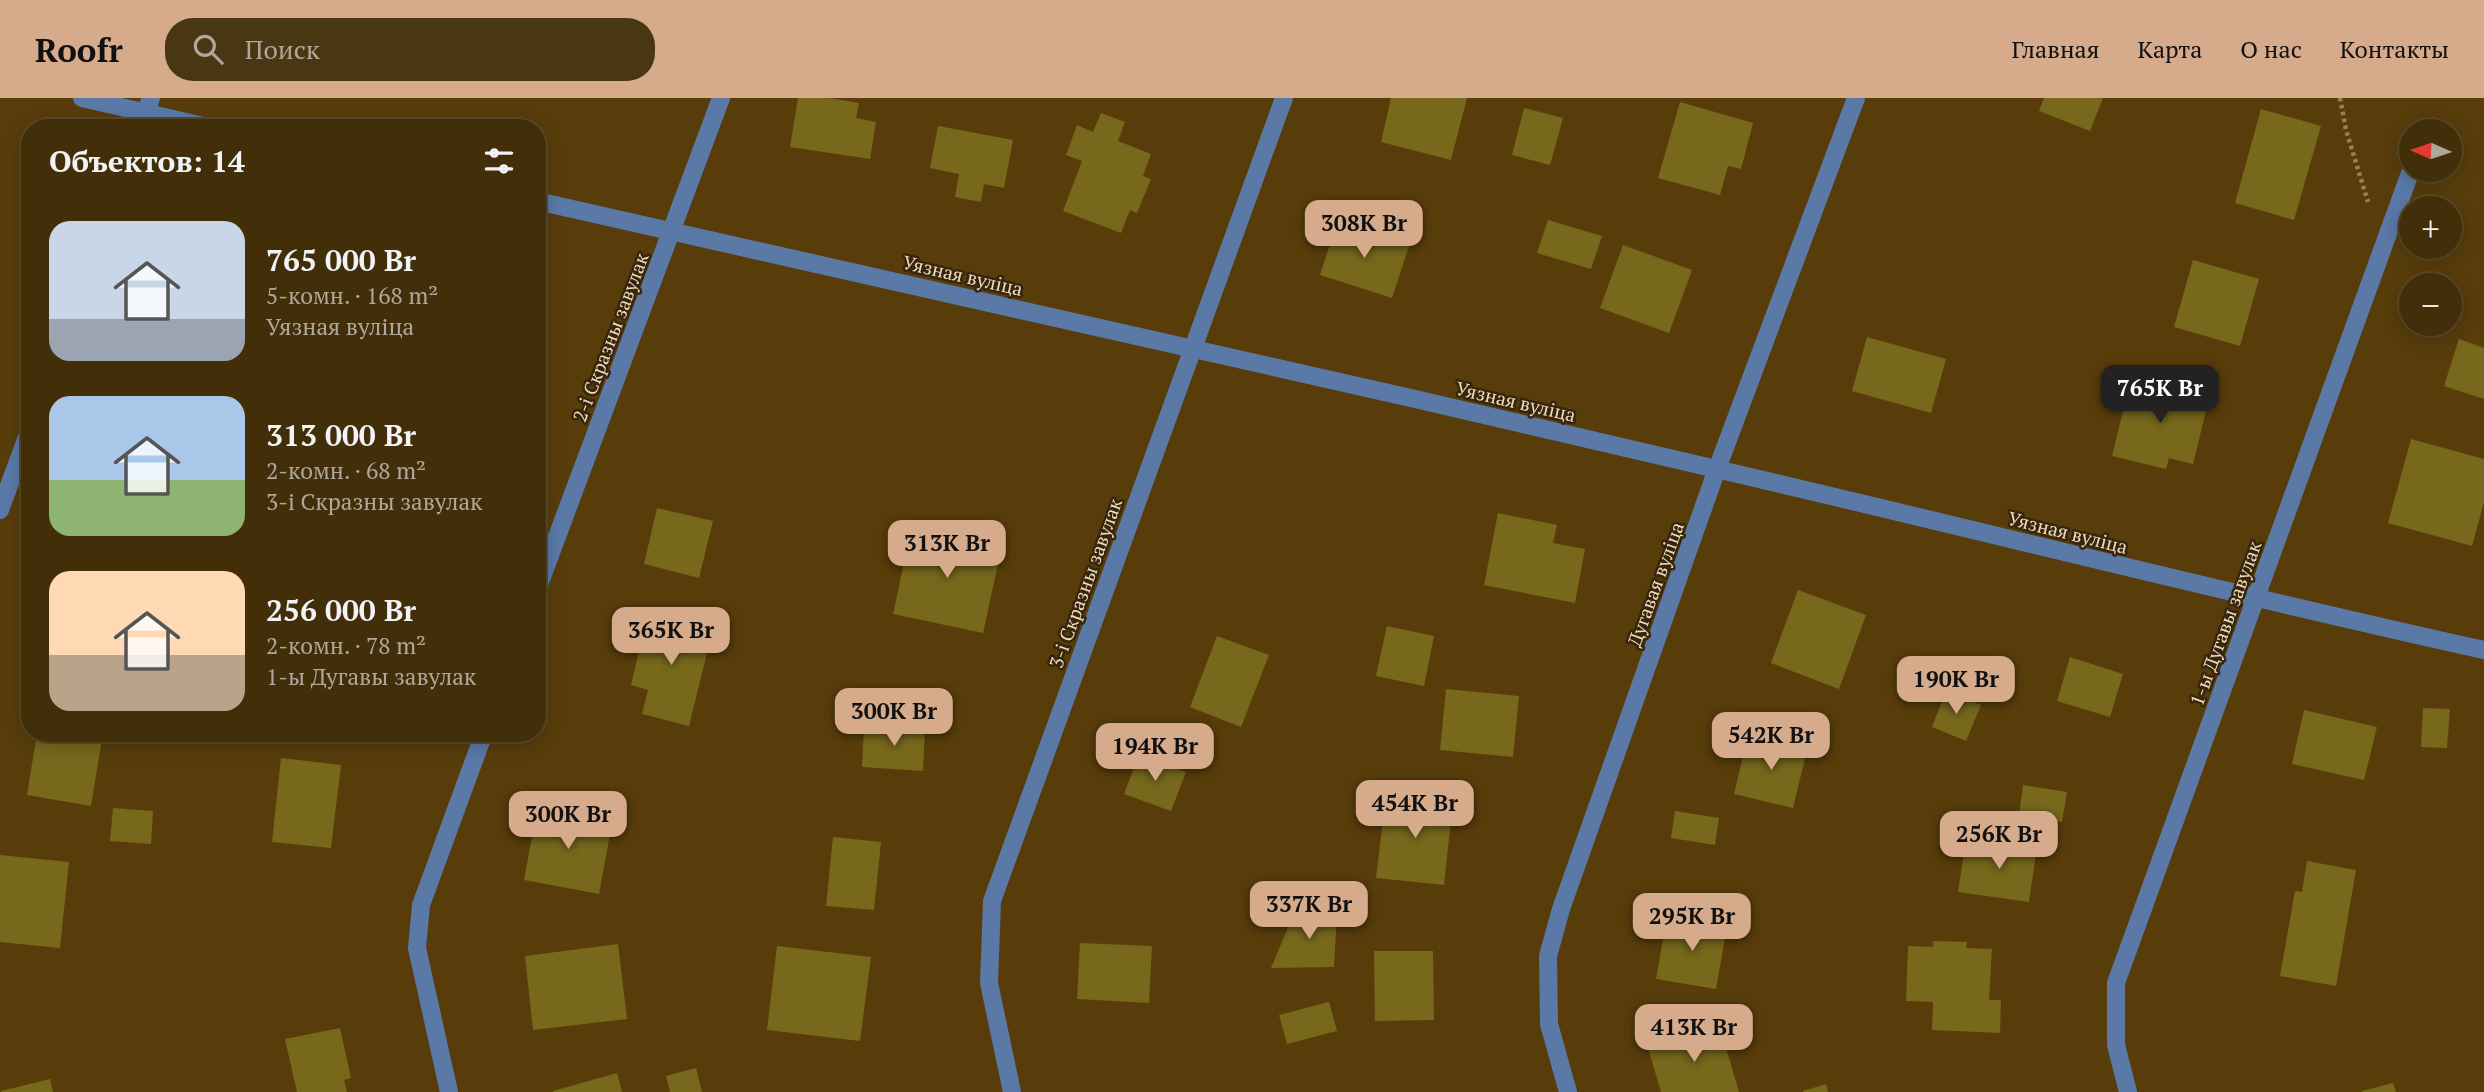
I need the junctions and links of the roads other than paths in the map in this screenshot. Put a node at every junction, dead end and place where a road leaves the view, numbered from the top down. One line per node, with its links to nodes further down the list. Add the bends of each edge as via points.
1 (82, 98): 5 (street)
2 (721, 98): 9 (street, 2-і Скразны завулак)
3 (1284, 98): 10 (street, 3-і Скразны завулак)
4 (1856, 98): 12 (street, Дугавая вуліца)
5 (146, 113): 6 (street)
6 (172, 119)
7 (2407, 182): 15 (street, 1-ы Дугавы завулак)
8 (546, 203): 9 (street, Уязная вуліца)
9 (672, 231): 10 (street, Уязная вуліца); 14 (street, 2-і Скразны завулак)
10 (1193, 348): 12 (street, Уязная вуліца); 19 (street, 3-і Скразны завулак, via 992,901 989,983)
11 (21, 453): 13 (street)
12 (1717, 469): 15 (street, Уязная вуліца); 20 (street, Дугавая вуліца, via 1548,956 1549,1024)
13 (0, 510)
14 (546, 566)
15 (2256, 599): 16 (street, Уязная вуліца); 21 (street, 1-ы Дугавы завулак, via 2116,983 2116,1045)
16 (2484, 650)
17 (481, 742): 18 (street, via 421,905 417,948)
18 (449, 1092)
19 (1012, 1092)
20 (1568, 1092)
21 (2128, 1092)

